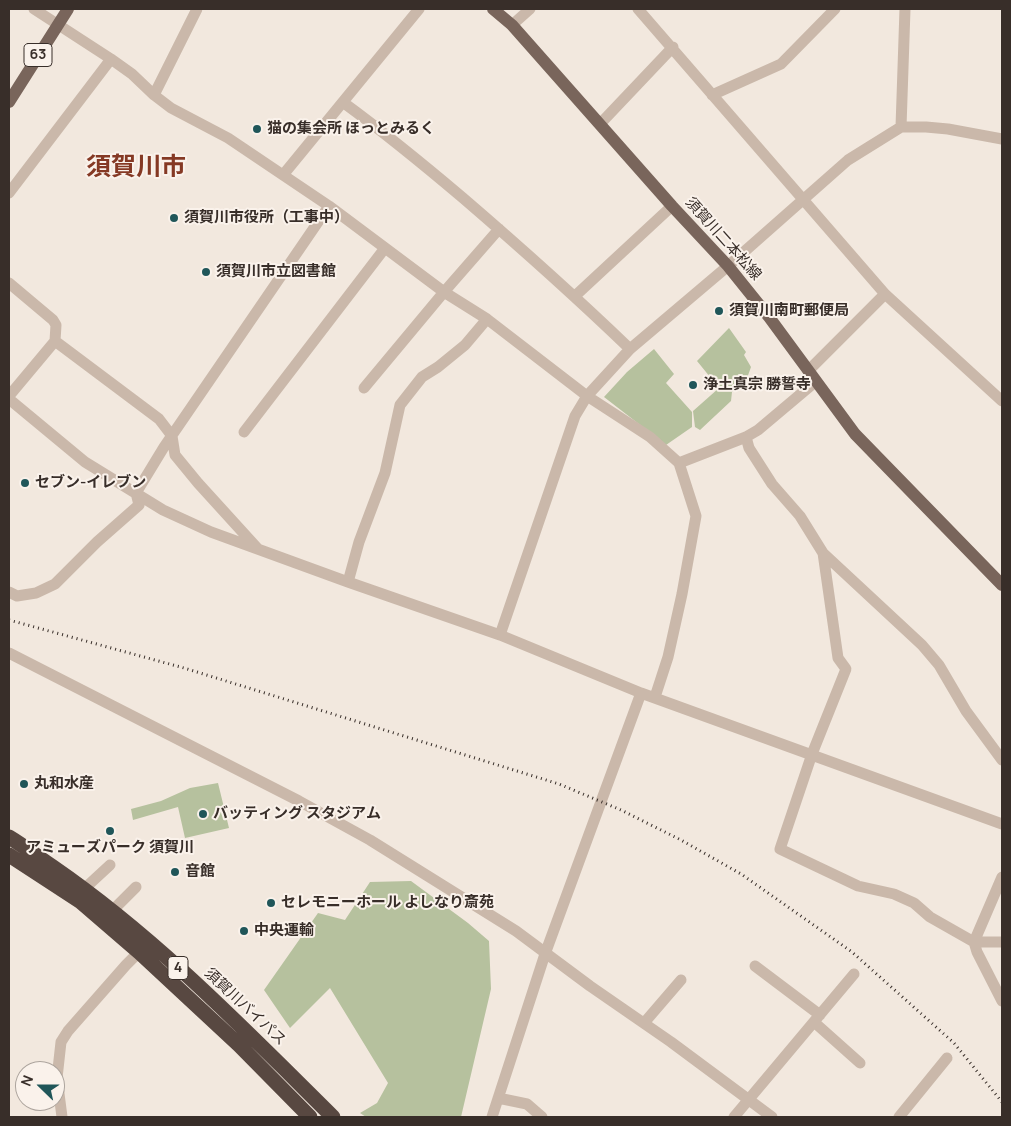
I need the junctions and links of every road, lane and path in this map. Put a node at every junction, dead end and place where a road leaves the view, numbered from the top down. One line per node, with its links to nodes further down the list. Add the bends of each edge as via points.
1 (34, 9): 10 (street)
2 (68, 9): 10 (main road, 63)
3 (197, 9): 14 (street)
4 (419, 9): 17 (street)
5 (492, 9): 11 (main road, 須賀川二本松線)
6 (530, 9): 11 (street)
7 (638, 9): 12 (street)
8 (835, 9): 15 (street, via 781,64)
9 (905, 9): 19 (street)
10 (58, 25): 13 (street); 16 (main road, 63)
11 (512, 25): 18 (main road, 須賀川二本松線)
12 (672, 47): 15 (street); 18 (street)
13 (111, 59): 14 (street); 22 (street)
14 (154, 95): 21 (street)
15 (712, 95): 23 (street)
16 (9, 102)
17 (344, 103): 21 (street); 26 (street, via 386,133)
18 (600, 124): 25 (main road, 須賀川二本松線)
19 (900, 127): 20 (street, via 926,127); 23 (street, via 848,160)
20 (1002, 139)
21 (283, 175): 24 (street)
22 (9, 193)
23 (804, 201): 28 (street); 31 (street)
24 (330, 206): 27 (street); 42 (street)
25 (672, 206): 28 (main road, 須賀川二本松線); 32 (street)
26 (499, 229): 30 (street); 32 (street)
27 (385, 248): 30 (street); 41 (street)
28 (728, 266): 35 (street); 36 (main road, 須賀川二本松線)
29 (9, 283): 34 (street, via 54,320)
30 (444, 292): 33 (street); 37 (street)
31 (885, 294): 36 (street); 40 (street)
32 (575, 296): 35 (street)
33 (487, 319): 38 (street); 48 (street, via 465,345 422,377 400,405 385,473)
34 (55, 341): 39 (street); 42 (street, via 159,419)
35 (630, 349): 38 (street)
36 (812, 376): 43 (street, via 758,430); 49 (main road, 須賀川二本松線, via 855,434)
37 (364, 388)
38 (587, 396): 44 (street, via 650,437); 51 (street, via 575,416)
39 (9, 398): 45 (street, via 85,462)
40 (1002, 401)
41 (244, 432)
42 (172, 436): 45 (street); 46 (street, via 175,455)
43 (746, 437): 44 (street); 47 (street, via 749,448 772,484 800,516)
44 (679, 463): 54 (street, via 696,516 668,656)
45 (136, 493): 46 (street, via 163,510); 50 (street, via 139,505 55,584 36,593 17,596)
46 (260, 550): 48 (street)
47 (824, 553): 55 (street, via 838,658 846,669); 56 (street, via 922,645 939,665 966,711)
48 (348, 582): 51 (street)
49 (1002, 585)
50 (9, 592)
51 (500, 635): 53 (street)
52 (9, 653): 68 (street, via 299,801 378,845 516,931)
53 (641, 692): 54 (street); 68 (street)
54 (655, 697): 55 (street)
55 (812, 754): 57 (street); 65 (street, via 780,849 858,886 894,894)
56 (1002, 760)
57 (1002, 824)
58 (9, 837): 63 (highway, 須賀川バイパス / 4)
59 (9, 855): 67 (highway, 須賀川バイパス / 4)
60 (110, 864): 63 (street)
61 (1002, 877): 65 (street)
62 (136, 887): 64 (street)
63 (84, 889): 64 (highway, 須賀川バイパス / 4)
64 (112, 911): 67 (highway, 須賀川バイパス / 4)
65 (974, 942): 66 (street); 72 (street)
66 (1002, 942)
67 (144, 947): 79 (street, via 61,1042 58,1078); 80 (highway, 須賀川バイパス / 4); 81 (highway, 須賀川バイパス / 4, via 250,1035)
68 (545, 954): 74 (street); 77 (street)
69 (755, 966): 73 (street)
70 (854, 974): 73 (street)
71 (681, 980): 74 (street)
72 (1002, 1001)
73 (817, 1018): 76 (street); 78 (street)
74 (644, 1023): 78 (street)
75 (948, 1058): 86 (street)
76 (860, 1063)
77 (498, 1098): 82 (street); 83 (street, via 527,1104)
78 (749, 1099): 84 (street); 85 (street)
79 (62, 1117)
80 (310, 1117)
81 (333, 1117)
82 (492, 1117)
83 (542, 1117)
84 (734, 1117)
85 (772, 1117)
86 (899, 1117)

